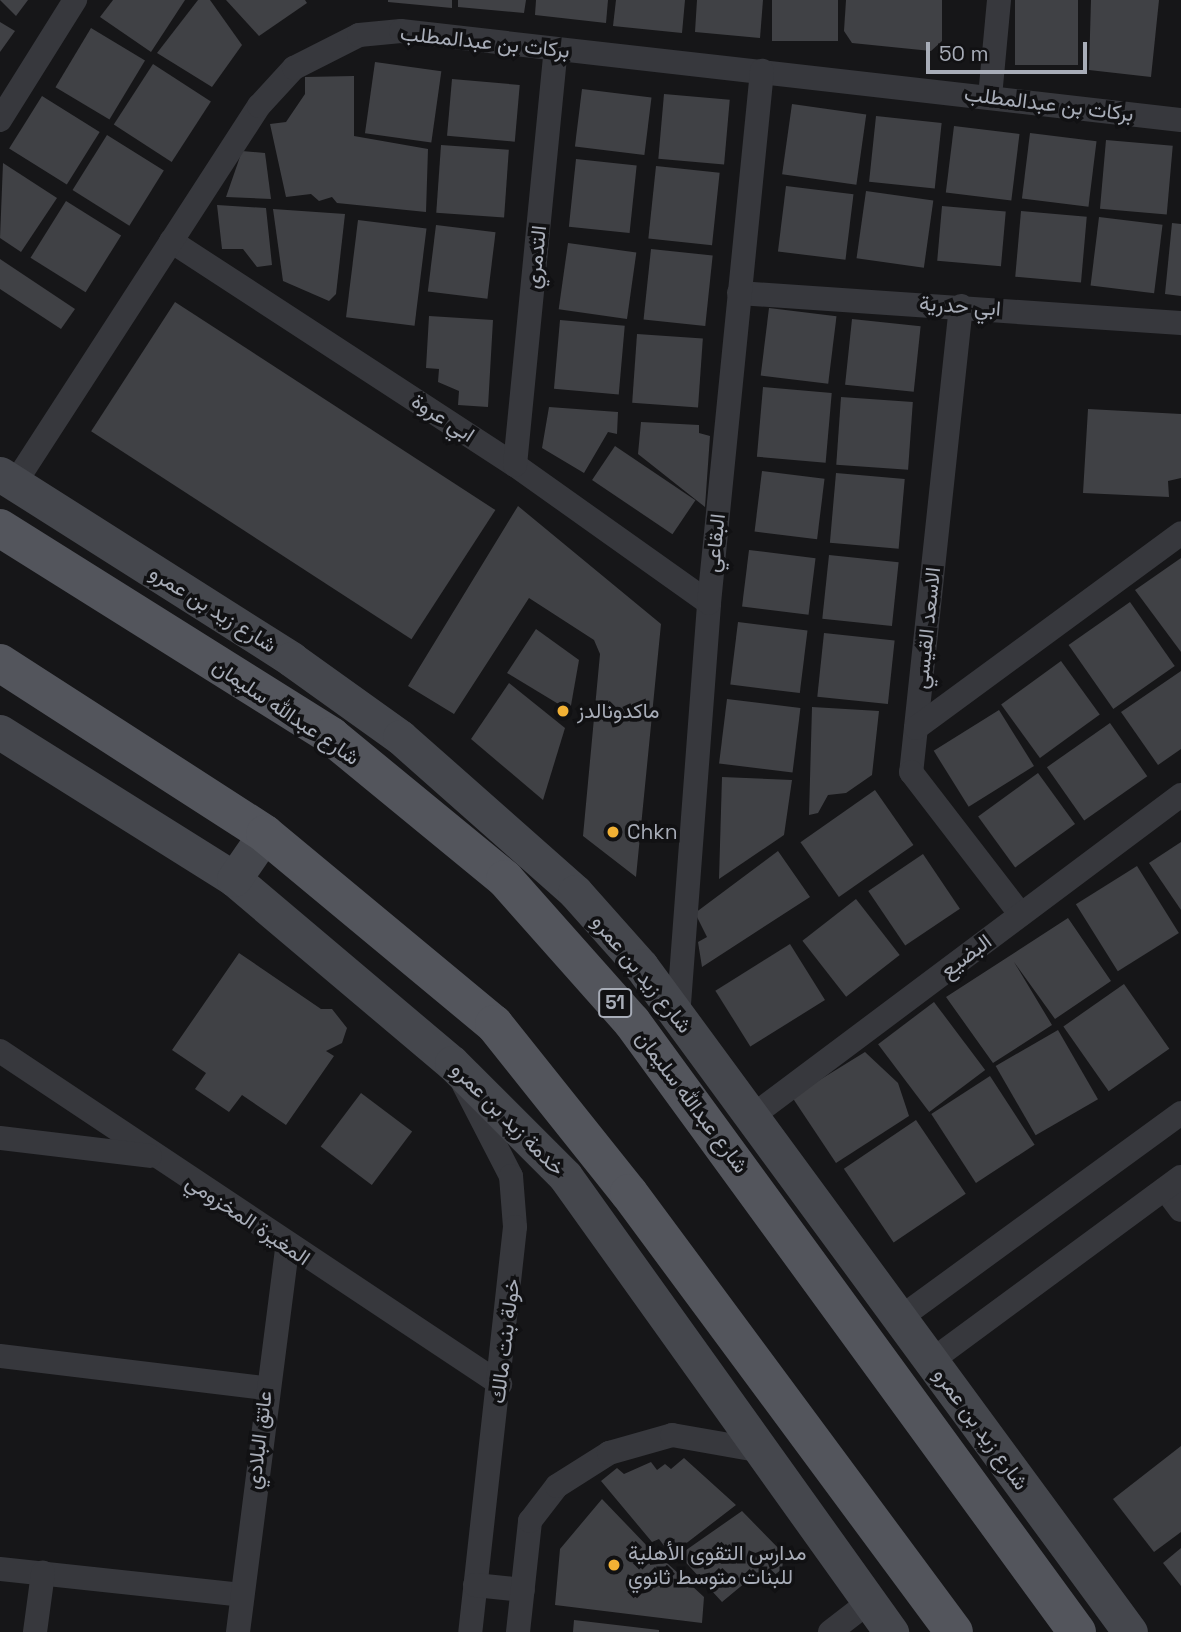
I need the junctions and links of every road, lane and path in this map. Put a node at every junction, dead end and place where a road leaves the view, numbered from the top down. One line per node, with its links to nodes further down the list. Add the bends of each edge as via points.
1 (75, 0): 6 (street)
2 (999, 0): 5 (street)
3 (556, 49): 4 (street, بركات بن عبدالمطلب); 8 (street, بركات بن عبدالمطلب, via 401,32 359,36 325,51 293,68 259,106); 12 (street, التدمري)
4 (762, 71): 5 (street, بركات بن عبدالمطلب); 9 (street, البقاعي)
5 (990, 97): 7 (street, بركات بن عبدالمطلب)
6 (0, 120)
7 (1181, 120)
8 (172, 241): 12 (street, ابي عروة); 13 (street, بركات بن عبدالمطلب)
9 (739, 293): 10 (street, ابي حدرية); 16 (street, البقاعي)
10 (961, 306): 11 (street, ابي حدرية); 19 (street, الاسعد القيسي)
11 (1181, 323)
12 (515, 465): 16 (street, ابي عروة)
13 (8, 479): 18 (main road, شارع زيد بن عمرو)
14 (0, 528): 21 (main road, شارع عبدالله سليمان / 51)
15 (1181, 533): 19 (street)
16 (709, 603): 26 (street, البقاعي)
17 (0, 663): 23 (main road)
18 (352, 703): 21 (main road); 26 (main road, شارع زيد بن عمرو, via 575,892)
19 (916, 728): 25 (street, الاسعد القيسي, via 911,772)
20 (0, 732): 24 (main road, خدمة زيد بن عمرو)
21 (331, 736): 55 (main road, شارع عبدالله سليمان / 51, via 505,879 632,1021)
22 (1181, 795): 25 (street, البضيع)
23 (265, 834): 24 (main road); 54 (main road, via 494,1024 629,1193)
24 (234, 879): 28 (main road, خدمة زيد بن عمرو)
25 (1021, 915): 30 (street, البضيع)
26 (678, 1017): 30 (main road, شارع زيد بن عمرو)
27 (0, 1051): 32 (street, المغيرة المخزومي)
28 (453, 1063): 39 (street, خولة بنت مالك, via 511,1176 513,1275); 41 (main road, خدمة زيد بن عمرو, via 565,1176)
29 (1181, 1113): 36 (street)
30 (751, 1117): 36 (main road, شارع زيد بن عمرو)
31 (0, 1138): 32 (street)
32 (155, 1156): 35 (street, المغيرة المخزومي)
33 (1173, 1183): 34 (street); 38 (street)
34 (1181, 1210)
35 (287, 1248): 39 (street, المغيرة المخزومي); 40 (street, عاتق البلادي)
36 (900, 1318): 38 (main road, شارع زيد بن عمرو)
37 (0, 1356): 40 (street)
38 (931, 1361): 56 (main road, شارع زيد بن عمرو)
39 (500, 1384): 44 (street, خولة بنت مالك)
40 (265, 1388): 46 (street, عاتق البلادي)
41 (757, 1450): 45 (street, via 672,1435 609,1453 557,1486 530,1521); 47 (main road, خدمة زيد بن عمرو)
42 (0, 1569): 43 (street)
43 (43, 1573): 46 (street); 48 (street)
44 (475, 1585): 45 (street); 50 (street, خولة بنت مالك)
45 (523, 1590): 51 (street)
46 (242, 1595): 49 (street, عاتق البلادي)
47 (869, 1602): 52 (street); 53 (main road, خدمة زيد بن عمرو)
48 (35, 1632)
49 (238, 1632)
50 (470, 1632)
51 (518, 1632)
52 (830, 1632)
53 (891, 1632)
54 (954, 1632)
55 (1077, 1632)
56 (1130, 1632)

